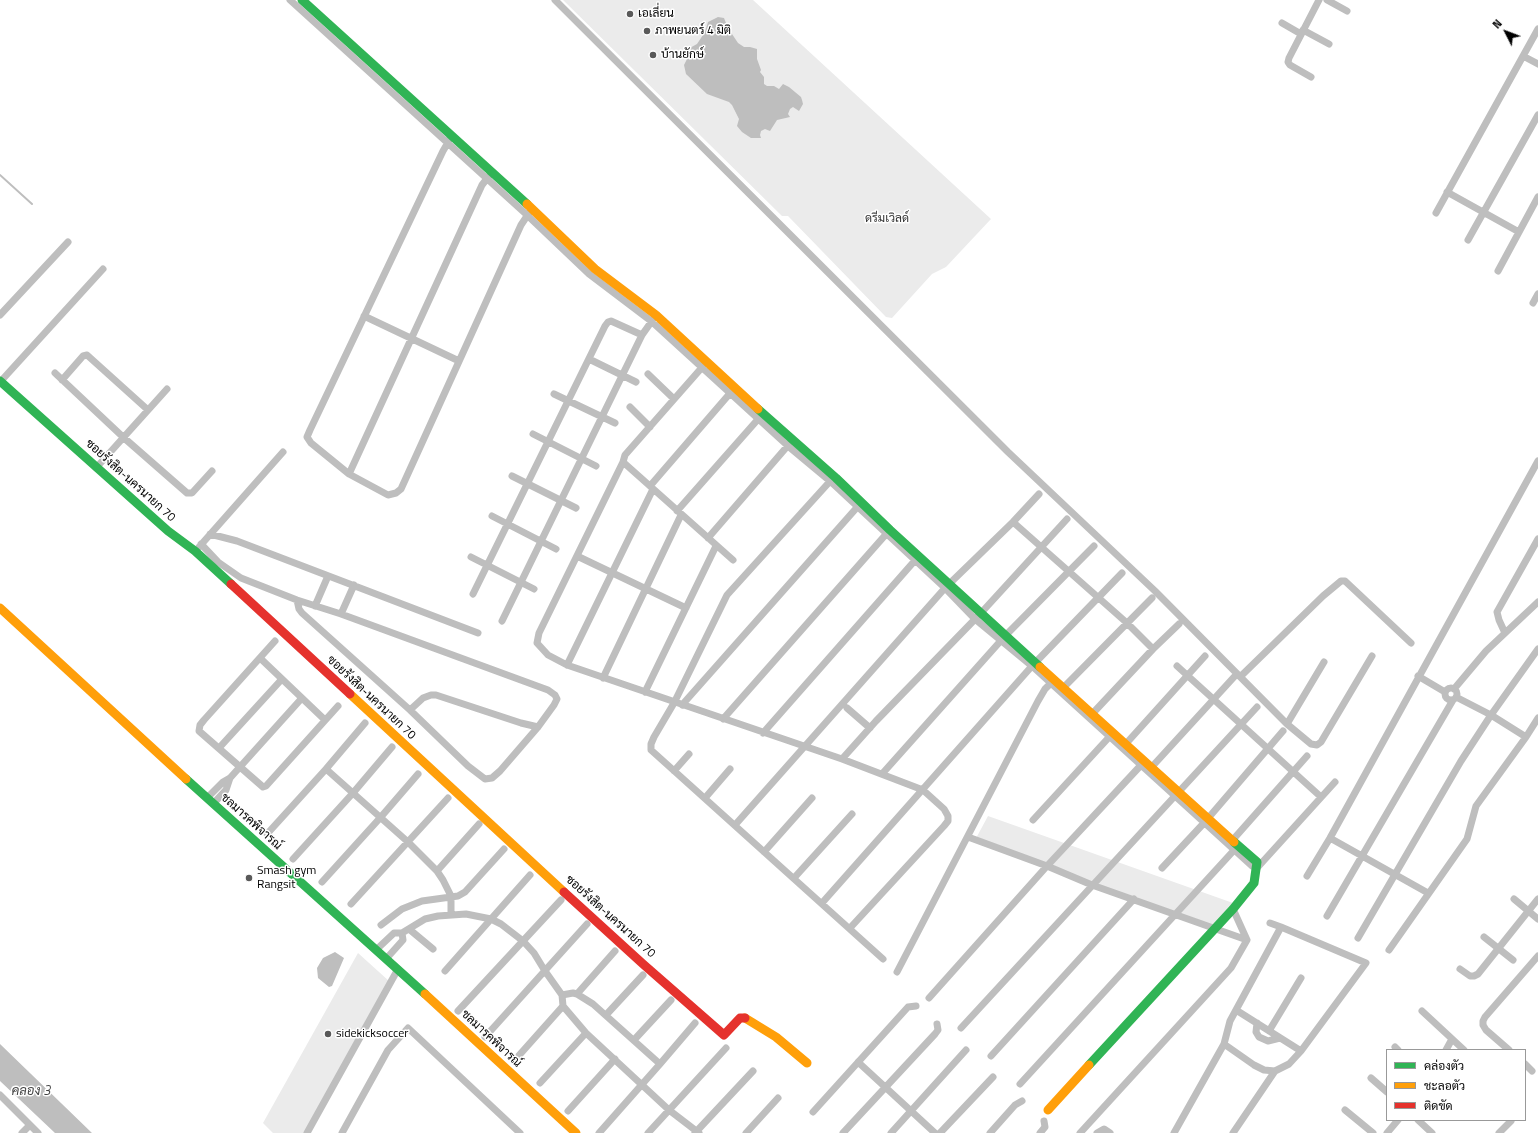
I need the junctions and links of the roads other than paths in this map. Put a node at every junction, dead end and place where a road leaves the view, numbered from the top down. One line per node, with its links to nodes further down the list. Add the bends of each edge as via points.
1 (290, 0): 14 (street)
2 (302, 0): 14 (street)
3 (555, 0): 134 (street, via 1008,452 1155,591)
4 (1319, 0): 9 (street)
5 (1327, 0): 6 (street)
6 (1347, 11)
7 (1282, 23): 9 (street)
8 (1538, 29): 11 (street)
9 (1302, 32): 10 (street); 13 (street, via 1288,62)
10 (1329, 44)
11 (1523, 56): 12 (street); 18 (street)
12 (1538, 64)
13 (1311, 77)
14 (414, 107): 16 (street)
15 (1538, 115): 21 (street)
16 (449, 139): 17 (street); 31 (street)
17 (489, 176): 20 (street); 34 (street, via 482,185)
18 (1447, 192): 21 (street); 22 (street)
19 (1538, 197): 23 (street)
20 (529, 212): 32 (street); 36 (street)
21 (1484, 212): 23 (street); 24 (street)
22 (1436, 213)
23 (1519, 232): 27 (street)
24 (1468, 240)
25 (68, 242): 30 (street)
26 (103, 269): 42 (street)
27 (1498, 270)
28 (1538, 294): 29 (street)
29 (1533, 303)
30 (0, 315)
31 (364, 316): 34 (street); 66 (street, via 307,437 311,444)
32 (654, 318): 33 (street); 37 (street)
33 (642, 335): 35 (street, via 611,321 608,322); 40 (street)
34 (412, 339): 36 (street); 66 (street)
35 (589, 359): 40 (street); 48 (street)
36 (459, 361): 66 (street, via 401,488 396,493 388,495)
37 (704, 365): 45 (street); 47 (street)
38 (55, 373): 41 (street)
39 (648, 374): 47 (street)
40 (623, 375): 43 (street); 52 (street)
41 (62, 380): 50 (street, via 83,356 87,355); 56 (street)
42 (0, 381): 64 (street, ซอยรังสิต-นครนายก 70)
43 (636, 382)
44 (167, 389): 50 (street)
45 (733, 391): 51 (street); 70 (street)
46 (554, 394): 48 (street)
47 (674, 399): 54 (street)
48 (568, 401): 52 (street); 57 (street)
49 (630, 407): 54 (street)
50 (148, 410): 56 (street)
51 (760, 416): 58 (street); 75 (street)
52 (602, 417): 53 (street); 60 (street)
53 (615, 423)
54 (650, 427): 62 (street, via 625,455)
55 (533, 434): 57 (street)
56 (123, 438): 64 (street); 65 (street, via 187,493 192,493)
57 (548, 442): 60 (street); 69 (street)
58 (790, 443): 68 (street); 82 (street)
59 (283, 452): 81 (street)
60 (582, 459): 63 (street); 72 (street)
61 (1538, 461): 133 (street)
62 (623, 462): 70 (street); 91 (street)
63 (596, 466)
64 (96, 468): 90 (street, ซอยรังสิต-นครนายก 70, via 168,531)
65 (212, 471)
66 (349, 474)
67 (512, 476): 69 (street)
68 (835, 477): 73 (street); 145 (street, via 727,595)
69 (527, 483): 72 (street); 79 (street)
70 (651, 488): 75 (street); 96 (street)
71 (1038, 494): 78 (street)
72 (562, 500): 74 (street); 84 (street)
73 (859, 505): 80 (street); 146 (street)
74 (576, 508)
75 (679, 513): 82 (street); 103 (street)
76 (492, 516): 79 (street)
77 (1067, 519): 88 (street)
78 (1013, 522): 88 (street); 102 (street)
79 (507, 524): 84 (street); 95 (street)
80 (888, 532): 93 (street); 154 (street)
81 (210, 534): 85 (street); 99 (street, via 237,541)
82 (708, 538): 86 (street)
83 (1538, 539): 119 (street, via 1497,612)
84 (542, 541): 89 (street); 100 (street)
85 (201, 544): 90 (street); 108 (street, via 218,562 241,578)
86 (716, 546): 94 (street); 112 (street)
87 (1094, 546): 97 (street)
88 (1041, 547): 97 (street); 114 (street)
89 (556, 549)
90 (195, 551): 289 (street, ซอยรังสิต-นครนายก 70, via 467,803 724,1035 740,1018 746,1018 776,1037)
91 (577, 556): 96 (street); 130 (street, via 537,638 537,643 548,655)
92 (471, 557): 95 (street)
93 (917, 558): 102 (street); 162 (street)
94 (733, 560)
95 (487, 565): 100 (street); 105 (street)
96 (612, 572): 103 (street); 130 (street)
97 (1068, 572): 106 (street); 120 (street)
98 (1122, 573): 106 (street)
99 (328, 576): 101 (street); 110 (street)
100 (521, 582): 104 (street); 115 (street)
101 (354, 585): 113 (street); 118 (street)
102 (947, 586): 114 (street); 167 (street)
103 (646, 588): 112 (street); 135 (street)
104 (534, 589)
105 (473, 594)
106 (1098, 598): 116 (street); 129 (street)
107 (1152, 598): 116 (street)
108 (297, 600): 110 (street); 150 (street, via 302,613)
109 (1538, 602): 119 (street)
110 (315, 606): 113 (street)
111 (0, 608): 189 (street, ชลมารคพิจารณ์)
112 (686, 608): 140 (street)
113 (341, 614): 159 (street, via 552,692 557,698)
114 (978, 616): 120 (street); 160 (street)
115 (502, 621)
116 (1127, 623): 123 (street); 138 (street)
117 (1179, 624): 123 (street)
118 (478, 632)
119 (1505, 633): 139 (street)
120 (1004, 638): 129 (street); 180 (street)
121 (275, 641): 127 (street)
122 (1411, 644): 134 (street, via 1345,581 1341,581)
123 (1153, 649): 151 (street)
124 (1538, 649): 152 (street)
125 (1205, 656): 132 (street)
126 (1372, 656): 158 (street, via 1321,742 1317,745 1311,744)
127 (260, 658): 136 (street); 168 (street, via 200,725 199,731)
128 (1324, 662): 158 (street)
129 (1034, 664): 137 (street); 182 (street)
130 (567, 665): 135 (street)
131 (1177, 666): 132 (street)
132 (1187, 675): 143 (street); 165 (street)
133 (1418, 676): 141 (street); 198 (street)
134 (1237, 677): 143 (street); 158 (street)
135 (603, 678): 140 (street)
136 (282, 679): 142 (street); 168 (street)
137 (1053, 682): 138 (street); 163 (street); 197 (street, via 1038,701)
138 (1064, 687): 151 (street)
139 (1454, 689): 141 (street); 144 (street, via 1457,692)
140 (645, 692): 145 (street)
141 (1445, 692): 144 (street, via 1448,700)
142 (302, 698): 155 (street); 173 (street)
143 (1213, 699): 157 (street); 174 (street)
144 (1454, 699): 152 (street); 203 (street)
145 (674, 703): 146 (street); 177 (street, via 651,744 651,750)
146 (682, 705): 154 (street)
147 (338, 706): 155 (street)
148 (1257, 707): 157 (street)
149 (847, 708): 160 (street)
150 (410, 710): 159 (street, via 423,698 436,695); 159 (street, via 485,779 492,778 500,771)
151 (1093, 713): 163 (street)
152 (1491, 715): 164 (street); 210 (street, via 1444,789)
153 (1538, 718): 164 (street)
154 (723, 719): 162 (street)
155 (325, 720): 173 (street, via 266,786 263,787)
156 (365, 723): 175 (street)
157 (1240, 724): 169 (street); 184 (street)
158 (1287, 724)
159 (538, 727)
160 (870, 728): 172 (street)
161 (1282, 730): 169 (street)
162 (763, 733): 167 (street)
163 (1111, 735): 165 (street); 192 (street)
164 (1526, 737): 215 (street, via 1476,806 1469,836)
165 (1124, 746): 174 (street)
166 (392, 747): 183 (street)
167 (803, 747): 172 (street); 195 (street)
168 (218, 748): 173 (street)
169 (1267, 748): 178 (street); 193 (street)
170 (689, 754): 177 (street)
171 (1307, 756): 178 (street)
172 (842, 759): 180 (street)
173 (240, 767): 189 (street, via 223,782)
174 (1146, 767): 184 (street); 205 (street)
175 (326, 769): 183 (street); 196 (street)
176 (730, 769): 187 (street)
177 (674, 771): 187 (street)
178 (1293, 772): 185 (street); 200 (street)
179 (418, 774): 191 (street)
180 (882, 774): 182 (street)
181 (1335, 782): 185 (street)
182 (923, 790): 221 (street); 234 (street, via 944,809 948,820)
183 (353, 793): 191 (street); 204 (street)
184 (1176, 794): 193 (street); 214 (street)
185 (1320, 797): 207 (street)
186 (448, 798): 199 (street)
187 (705, 798): 195 (street)
188 (812, 798): 202 (street)
189 (210, 801): 244 (street, ชลมารคพิจารณ์)
190 (852, 814): 212 (street)
191 (380, 818): 199 (street); 213 (street)
192 (1033, 820)
193 (1206, 821): 200 (street); 206 (street)
194 (479, 824): 208 (street)
195 (735, 825): 202 (street)
196 (267, 834)
197 (968, 837): 205 (street); 255 (street)
198 (1330, 838): 203 (street); 211 (street)
199 (408, 842): 208 (street); 222 (street)
200 (1233, 845): 207 (street, via 1257,862); 226 (street)
201 (504, 849): 216 (street, via 465,892)
202 (764, 852): 212 (street)
203 (1363, 855): 210 (street); 227 (street)
204 (293, 859)
205 (1047, 866): 214 (street); 260 (street)
206 (1162, 868)
207 (1257, 868): 223 (street, via 1254,883)
208 (437, 871): 216 (street)
209 (530, 875): 228 (street)
210 (1395, 875): 215 (street); 239 (street)
211 (1307, 876)
212 (794, 878): 221 (street)
213 (322, 882)
214 (1092, 884): 220 (street); 271 (street)
215 (1428, 893): 245 (street)
216 (451, 896): 225 (street); 232 (street, via 422,901 402,909)
217 (1514, 899): 224 (street)
218 (1538, 899): 224 (street)
219 (561, 900): 240 (street)
220 (1134, 900): 226 (street); 285 (street)
221 (822, 903): 234 (street)
222 (351, 904)
223 (1233, 909): 236 (street); 241 (street)
224 (1528, 911): 229 (street); 242 (street)
225 (451, 914): 228 (street); 235 (street, via 425,919)
226 (1175, 914): 236 (street); 299 (street)
227 (1327, 916)
228 (491, 919): 240 (street); 253 (street)
229 (1538, 919)
230 (1270, 923): 233 (street)
231 (587, 924): 254 (street)
232 (381, 925)
233 (1281, 927): 264 (street); 284 (street, via 1366,963)
234 (850, 928): 249 (street)
235 (409, 929): 237 (street); 243 (street)
236 (1214, 929): 241 (street); 306 (street)
237 (402, 933): 244 (street, via 394,933); 248 (street, via 403,940)
238 (1484, 937): 242 (street)
239 (1358, 938)
240 (523, 940): 254 (street); 265 (street)
241 (1246, 940): 317 (street, via 1231,968)
242 (1498, 948): 250 (street); 252 (street, via 1478,974 1470,976)
243 (432, 949)
244 (376, 950): 248 (street, ชลมารคพิจารณ์)
245 (1390, 950)
246 (616, 951): 258 (street)
247 (1538, 956): 282 (street, via 1483,1021 1486,1030)
248 (386, 959): 251 (street, ชลมารคพิจารณ์)
249 (883, 959)
250 (1513, 960)
251 (398, 969): 320 (street); 323 (street, ชลมารคพิจารณ์)
252 (1460, 969)
253 (445, 971)
254 (545, 971): 259 (street); 274 (street)
255 (897, 972)
256 (642, 975): 267 (street)
257 (1301, 978): 272 (street)
258 (577, 994): 259 (street); 267 (street)
259 (562, 995): 262 (street)
260 (929, 998)
261 (671, 1000): 277 (street)
262 (563, 1006): 273 (street); 287 (street)
263 (916, 1006): 288 (street, via 908,1007)
264 (1236, 1010): 269 (street); 278 (street)
265 (458, 1011)
266 (1422, 1011): 276 (street)
267 (606, 1015): 277 (street)
268 (695, 1023): 290 (street)
269 (1257, 1023): 272 (street); 275 (street, via 1256,1032 1259,1037 1268,1041)
270 (937, 1024): 300 (street, via 938,1030 935,1034)
271 (961, 1028)
272 (1269, 1031): 275 (street)
273 (586, 1033): 286 (street); 297 (street)
274 (485, 1037)
275 (1280, 1038): 284 (street)
276 (1452, 1039): 280 (street); 281 (street)
277 (634, 1040): 290 (street)
278 (1224, 1044): 293 (street, via 1254,1065 1264,1070); 335 (street)
279 (726, 1048): 305 (street)
280 (1447, 1049)
281 (1463, 1049)
282 (1508, 1049)
283 (966, 1050): 309 (street)
284 (1301, 1052): 293 (street, via 1289,1064)
285 (991, 1056)
286 (615, 1059): 298 (street); 308 (street)
287 (514, 1062)
288 (858, 1062): 300 (street); 310 (street)
289 (807, 1063)
290 (660, 1064): 298 (street)
291 (1526, 1065): 294 (street)
292 (754, 1071): 316 (street)
293 (1275, 1071): 336 (street)
294 (1532, 1071)
295 (992, 1077): 330 (street)
296 (1371, 1078): 301 (street)
297 (540, 1082)
298 (642, 1084): 305 (street); 324 (street)
299 (1020, 1084)
300 (886, 1087): 309 (street); 327 (street)
301 (1386, 1091)
302 (0, 1095): 315 (street)
303 (778, 1098): 326 (street)
304 (1022, 1101): 331 (street, via 1015,1105)
305 (670, 1110): 316 (street); 325 (street)
306 (1048, 1110)
307 (1345, 1110): 337 (street)
308 (568, 1111)
309 (911, 1111): 328 (street); 329 (street)
310 (813, 1112)
311 (1044, 1121): 332 (street, via 1045,1128)
312 (1397, 1121): 338 (street)
313 (1419, 1121): 339 (street)
314 (1511, 1121): 340 (street)
315 (30, 1125): 318 (street); 319 (street)
316 (697, 1132)
317 (1082, 1132)
318 (22, 1133)
319 (38, 1133)
320 (307, 1133)
321 (342, 1133): 322 (street, via 388,1050 408,1028)
322 (520, 1133)
323 (576, 1133)
324 (599, 1133)
325 (648, 1133)
326 (746, 1133)
327 (843, 1133)
328 (892, 1133)
329 (935, 1133)
330 (940, 1133)
331 (990, 1133)
332 (1040, 1133)
333 (1097, 1133): 334 (street, via 1104,1129)
334 (1110, 1133)
335 (1174, 1133)
336 (1234, 1133)
337 (1373, 1133)
338 (1387, 1133)
339 (1432, 1133)
340 (1498, 1133)

